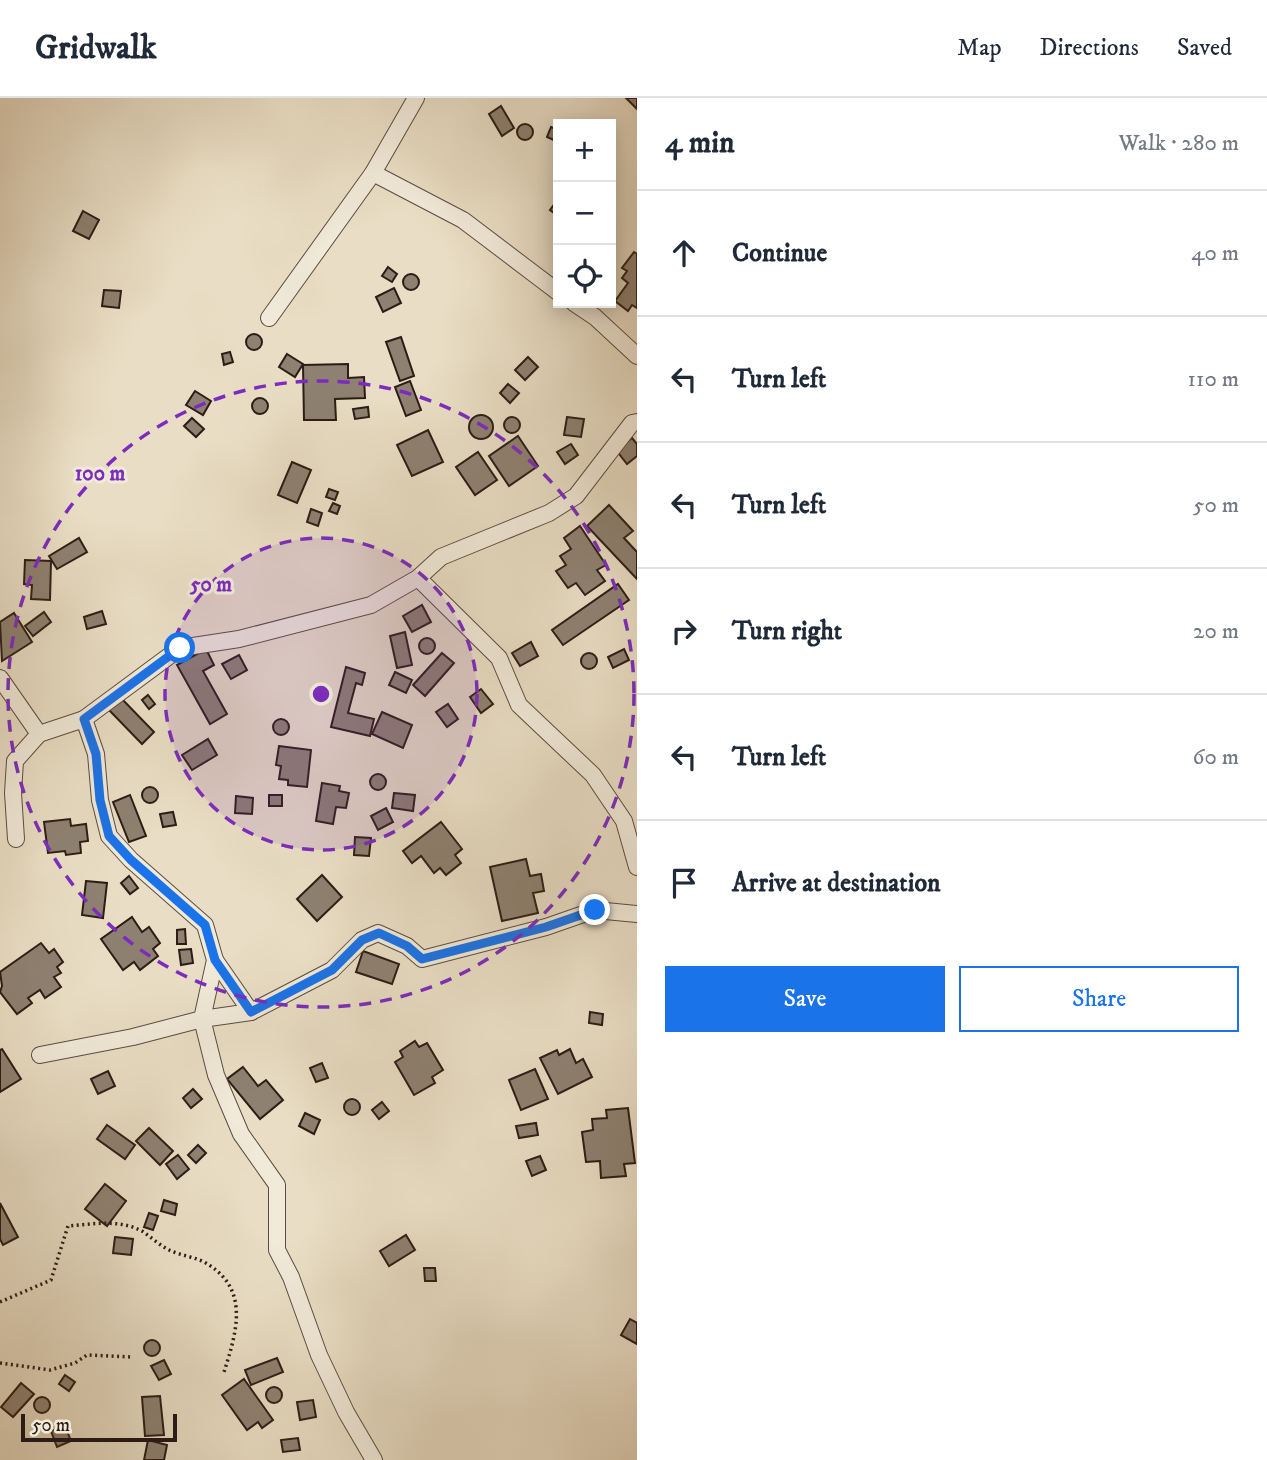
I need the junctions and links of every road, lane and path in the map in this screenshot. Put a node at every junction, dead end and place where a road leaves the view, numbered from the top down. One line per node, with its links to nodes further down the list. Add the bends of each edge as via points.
1 (416, 98): 2 (street)
2 (373, 173): 3 (street, via 463,220); 5 (street)
3 (553, 288)
4 (582, 308): 6 (street)
5 (269, 318)
6 (637, 356)
7 (637, 422): 8 (street, via 576,496 549,513 441,557)
8 (418, 578): 10 (street, via 371,605 239,639 180,648); 13 (street, via 499,658 519,705 593,775 624,821)
9 (0, 678): 11 (street)
10 (84, 719): 11 (street); 15 (street, via 96,754 109,836 205,925)
11 (39, 734): 12 (street, via 15,761)
12 (16, 839)
13 (637, 867)
14 (637, 914): 16 (street, via 595,910 422,959 379,933 362,940 332,970)
15 (215, 960): 16 (street); 17 (street)
16 (251, 1012): 17 (street)
17 (202, 1019): 18 (street); 23 (street, via 216,1075 241,1134 277,1185 277,1250 324,1367)
18 (40, 1055)
19 (0, 1302): 22 (path, via 51,1280 68,1226 114,1223 141,1231 167,1249 208,1264 225,1279 237,1303 235,1337)
20 (131, 1357): 21 (path, via 87,1354 51,1370)
21 (0, 1363)
22 (224, 1372)
23 (374, 1460)

